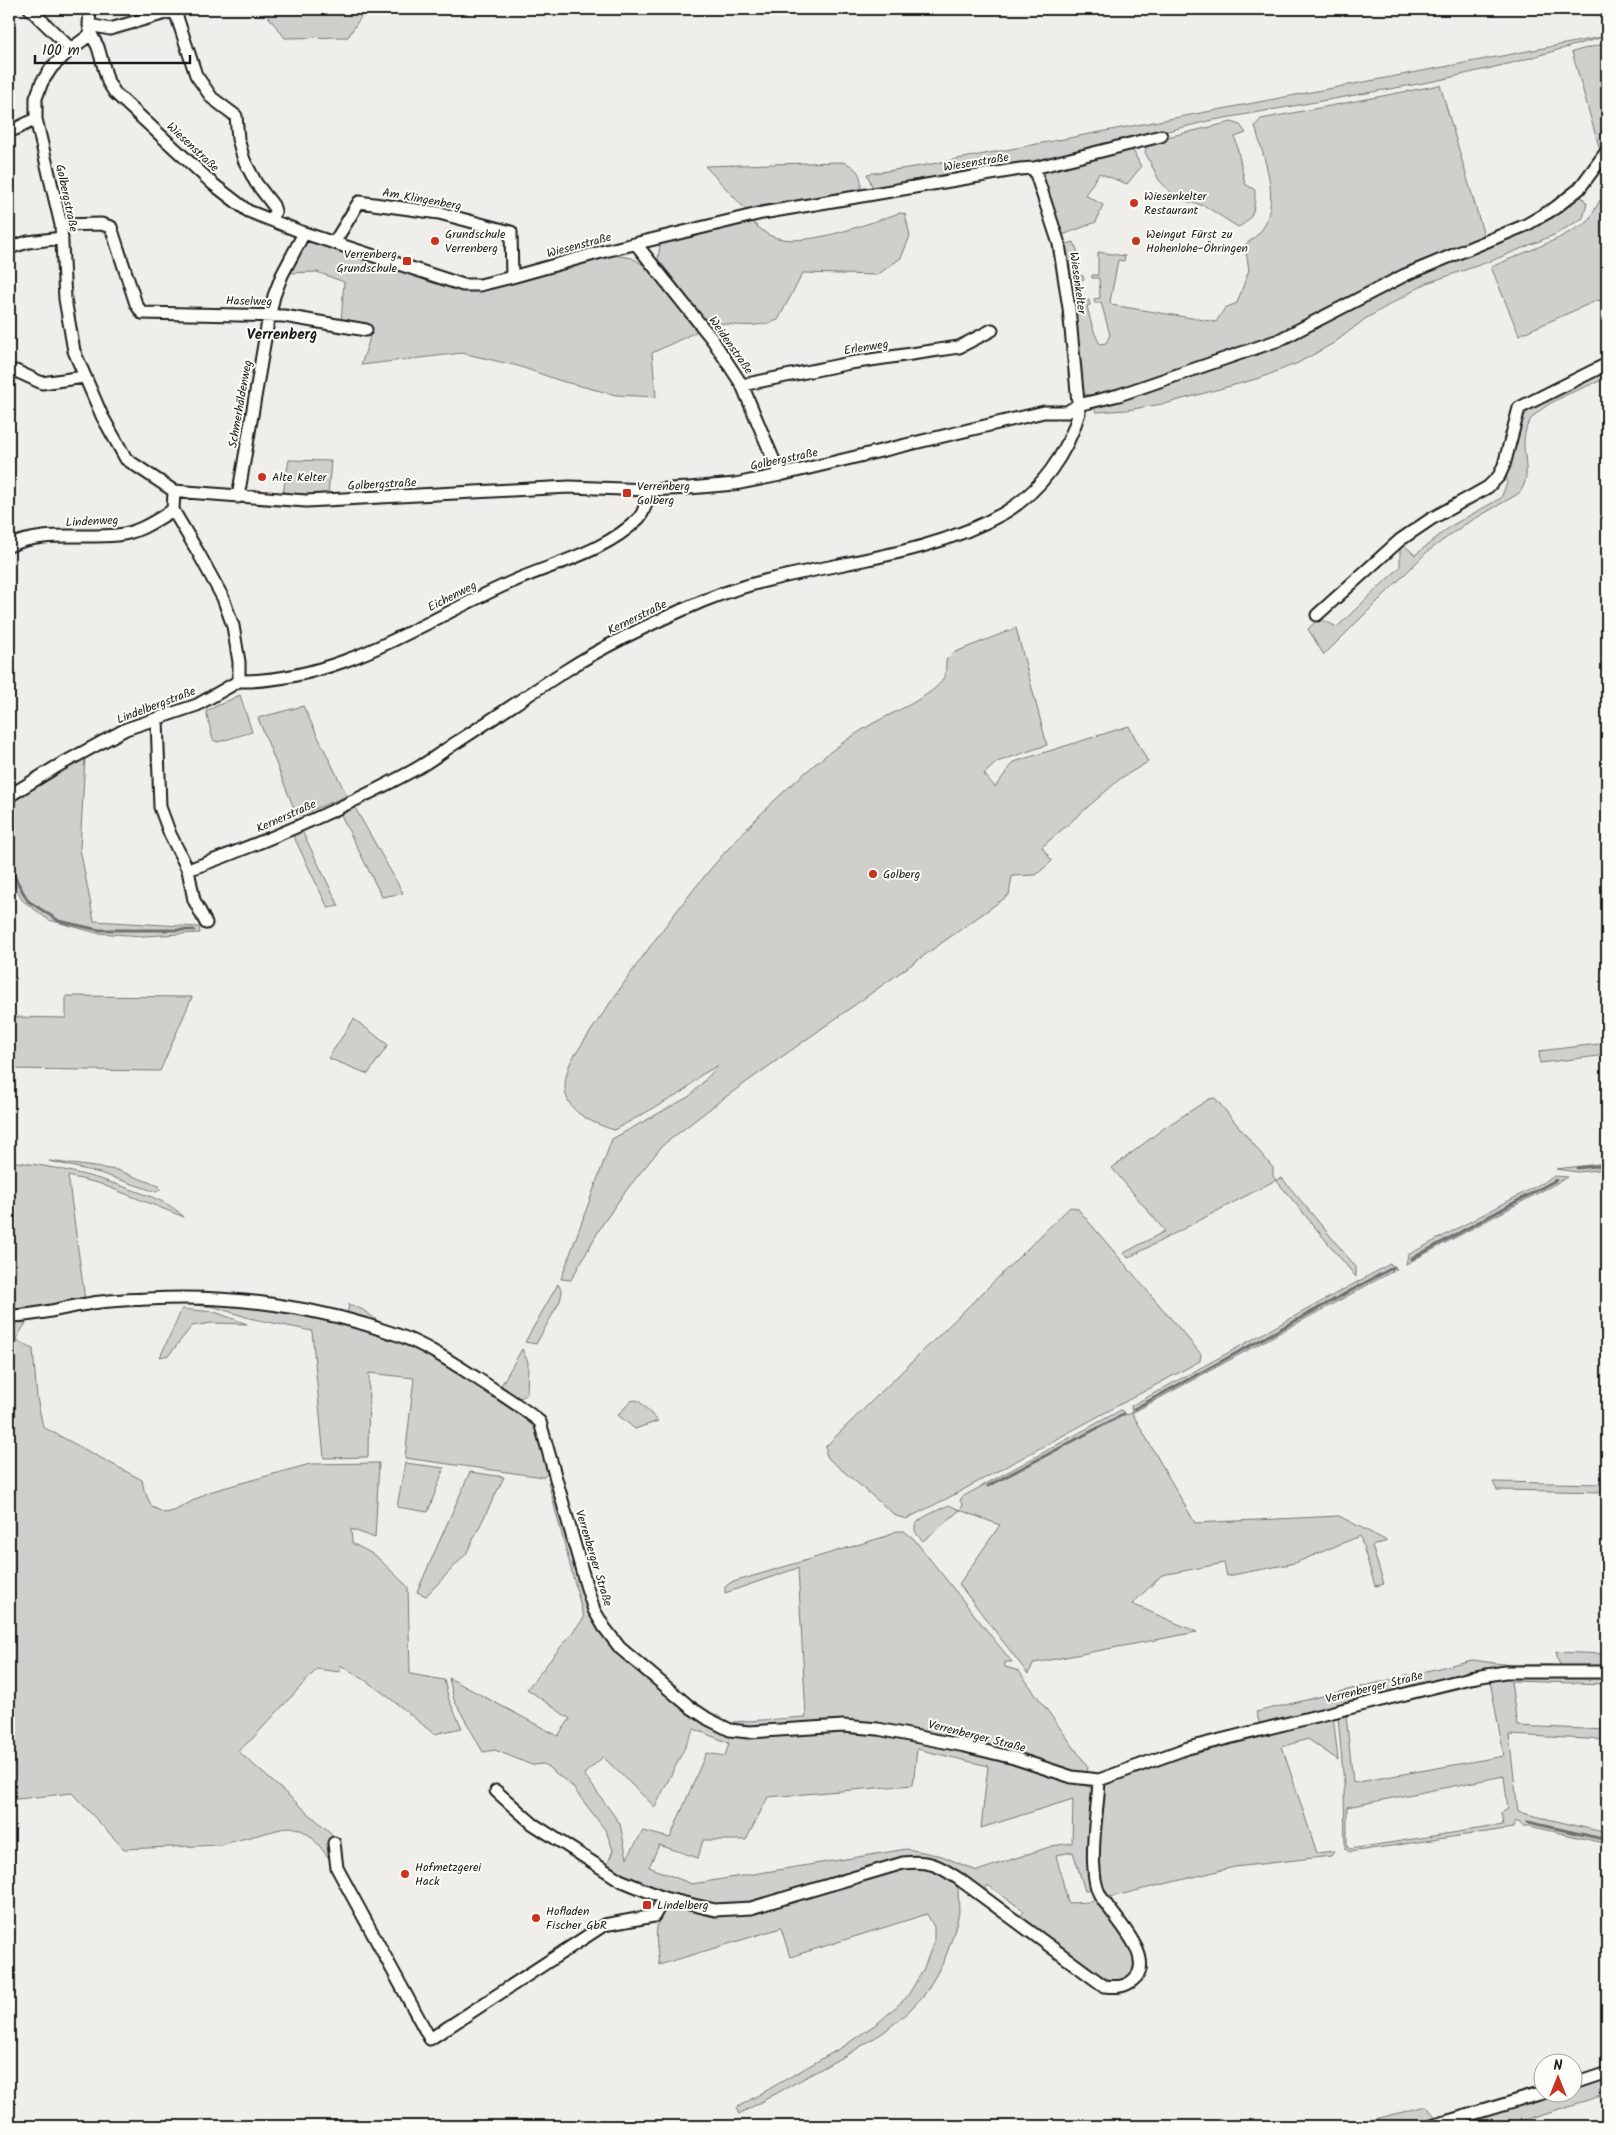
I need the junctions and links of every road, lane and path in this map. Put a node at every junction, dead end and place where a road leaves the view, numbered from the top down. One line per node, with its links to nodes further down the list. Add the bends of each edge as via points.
1 (30, 9): 5 (street)
2 (90, 9): 4 (street)
3 (178, 10): 4 (street, via 110,29); 11 (street, via 196,76 212,98 236,116 244,160 273,205)
4 (90, 30): 5 (street, Golbergstraße); 11 (street, Wiesenstraße, via 115,93 213,184 248,211)
5 (71, 49): 6 (street, Golbergstraße, via 42,82 36,98)
6 (36, 119): 7 (street); 12 (street, Golbergstraße)
7 (9, 132)
8 (1161, 136): 10 (street, Wiesenstraße)
9 (1607, 151): 26 (street, Golbergstraße, via 1579,189 1526,225 1405,275 1279,340 1119,395)
10 (1034, 168): 16 (street, Wiesenstraße, via 762,213); 26 (street, Wiesenkelter, via 1059,244)
11 (273, 221): 13 (street, Wiesenstraße)
12 (61, 225): 14 (street, Golbergstraße); 19 (street, Haselweg, via 101,224 111,228 136,304 142,313)
13 (304, 233): 15 (street, Wiesenstraße); 19 (street, Schmerhäldenweg, via 282,275)
14 (62, 238): 17 (street); 24 (street, Golbergstraße, via 65,299 74,351)
15 (334, 243): 18 (street, Wiesenstraße, via 463,285 480,285); 18 (street, Am Klingenberg, via 359,202 439,213 511,232)
16 (636, 244): 18 (street, Wiesenstraße); 25 (street, Weidenstraße, via 712,339)
17 (9, 248)
18 (512, 277)
19 (270, 315): 20 (street, Haselweg); 30 (street, Schmerhäldenweg)
20 (366, 330)
21 (992, 330): 25 (street, Erlenweg, via 959,347 850,363)
22 (1607, 364): 33 (street, via 1519,408 1499,476 1469,500 1431,519 1400,540)
23 (16, 371): 24 (street, via 42,383)
24 (84, 377): 29 (street, Golbergstraße, via 126,459)
25 (742, 385): 27 (street, Weidenstraße)
26 (1078, 405): 27 (street, Golbergstraße, via 1067,412 1044,412); 37 (street, Kernerstraße, via 1075,427 1050,473 1030,494 1004,513 952,538 907,551 770,579 706,600 639,630 567,669 415,770 245,849)
27 (780, 475): 28 (street, Golbergstraße, via 735,484)
28 (650, 490): 30 (street, Golbergstraße, via 570,487 306,501); 34 (street, Eichenweg, via 640,517 619,534 506,584 365,655 291,677)
29 (174, 491): 30 (street, Golbergstraße); 31 (street)
30 (238, 497)
31 (173, 510): 32 (street, Lindenweg, via 141,529 117,535 46,536); 34 (street, via 223,598 237,643)
32 (9, 546)
33 (1317, 615)
34 (239, 681): 35 (street, Lindelbergstraße, via 197,705)
35 (156, 719): 36 (street, Lindelbergstraße, via 118,733); 37 (street, via 160,806)
36 (9, 796)
37 (188, 870): 38 (street, via 194,900)
38 (206, 923)
39 (9, 1316): 41 (street, Verrenberger Straße, via 27,1316 89,1303 180,1298 312,1311 400,1336 456,1365 540,1422 586,1585 604,1628 620,1648 708,1719 730,1730 749,1732 844,1726 878,1729 1014,1758 1072,1777)
40 (1607, 1672): 41 (street, Verrenberger Straße, via 1505,1672 1470,1678 1188,1748)
41 (1099, 1780): 44 (street, via 1093,1843 1097,1885 1108,1908 1137,1948 1140,1960 1135,1979 1123,1986 1104,1986 959,1879 930,1862 903,1863 751,1908 715,1910)
42 (496, 1791): 44 (street, via 533,1824 620,1880)
43 (334, 1843): 44 (street, via 337,1868 430,2039 604,1925 654,1916)
44 (664, 1898)
45 (1607, 2073): 46 (street)
46 (1584, 2081)
47 (1534, 2096): 48 (street)
48 (1432, 2126)

